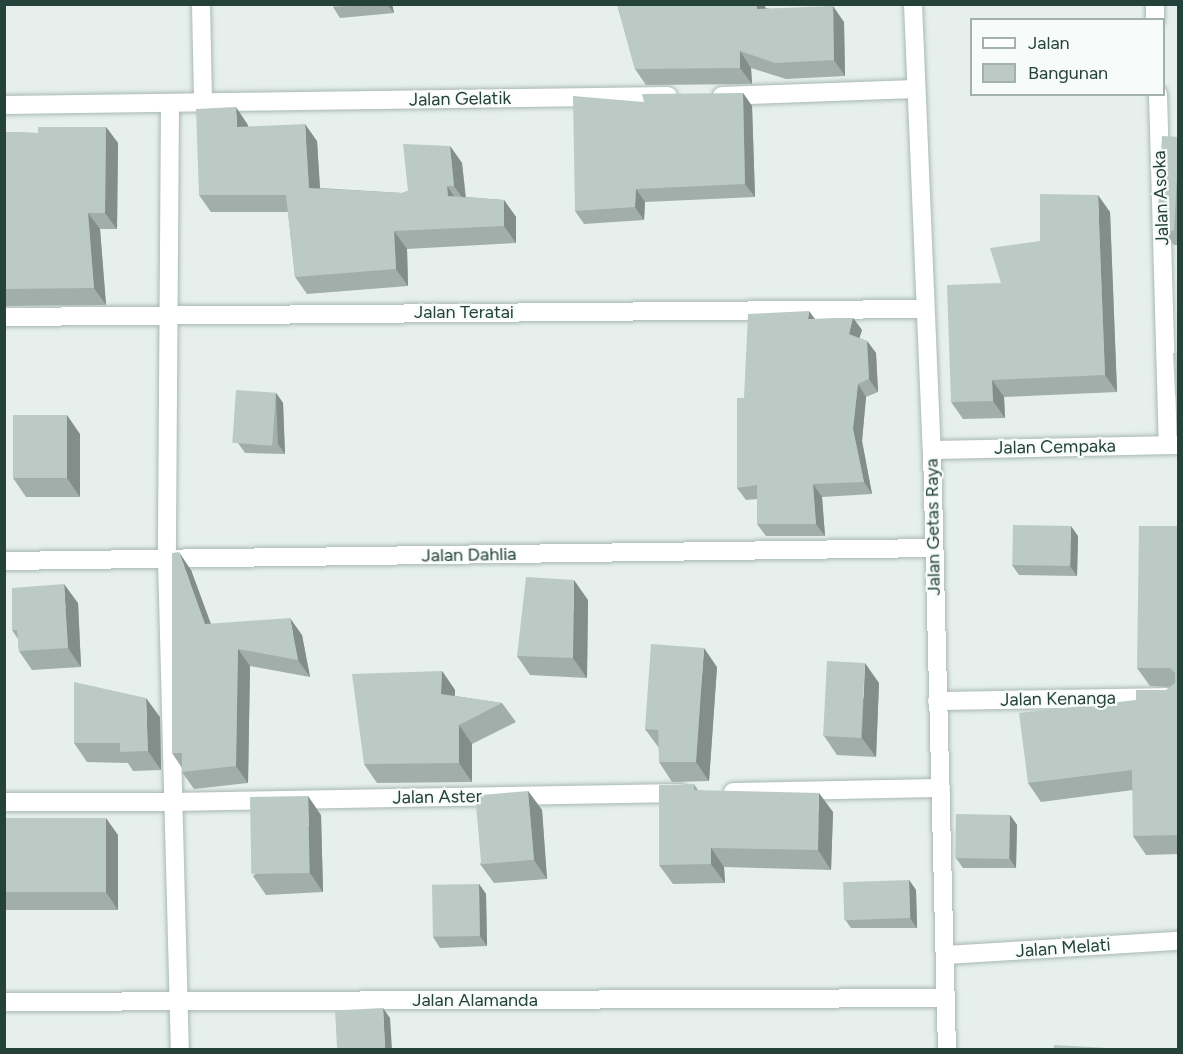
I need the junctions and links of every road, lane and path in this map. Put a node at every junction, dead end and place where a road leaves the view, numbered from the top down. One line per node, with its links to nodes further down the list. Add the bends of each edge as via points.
1 (201, 4): 7 (street)
2 (913, 4): 3 (street, Jalan Getas Raya)
3 (915, 89): 5 (street); 10 (street, Jalan Getas Raya)
4 (685, 96): 7 (street, Jalan Gelatik)
5 (709, 96)
6 (1158, 96): 13 (street, Jalan Asoka)
7 (203, 103): 9 (street, Jalan Gelatik)
8 (4, 105): 9 (street, Jalan Gelatik)
9 (170, 105): 11 (street)
10 (924, 309): 11 (street, Jalan Teratai); 14 (street, Jalan Getas Raya)
11 (167, 314): 12 (street, Jalan Teratai); 16 (street)
12 (4, 317)
13 (1173, 445): 14 (street, Jalan Cempaka)
14 (932, 450): 15 (street, Jalan Getas Raya)
15 (933, 548): 16 (street, Jalan Dahlia); 19 (street, Jalan Getas Raya)
16 (167, 559): 17 (street, Jalan Dahlia); 22 (street)
17 (4, 561)
18 (1179, 697): 19 (street, Jalan Kenanga)
19 (937, 702): 20 (street, Jalan Getas Raya)
20 (941, 788): 22 (street, Jalan Aster); 24 (street, Jalan Getas Raya)
21 (4, 801): 22 (street, Jalan Aster)
22 (171, 802): 26 (street)
23 (1179, 941): 24 (street, Jalan Melati)
24 (946, 955): 25 (street, Jalan Getas Raya)
25 (946, 998): 26 (street, Jalan Alamanda); 29 (street, Jalan Getas Raya)
26 (179, 1001): 27 (street, Jalan Alamanda); 28 (street)
27 (4, 1002)
28 (180, 1050)
29 (947, 1050)

